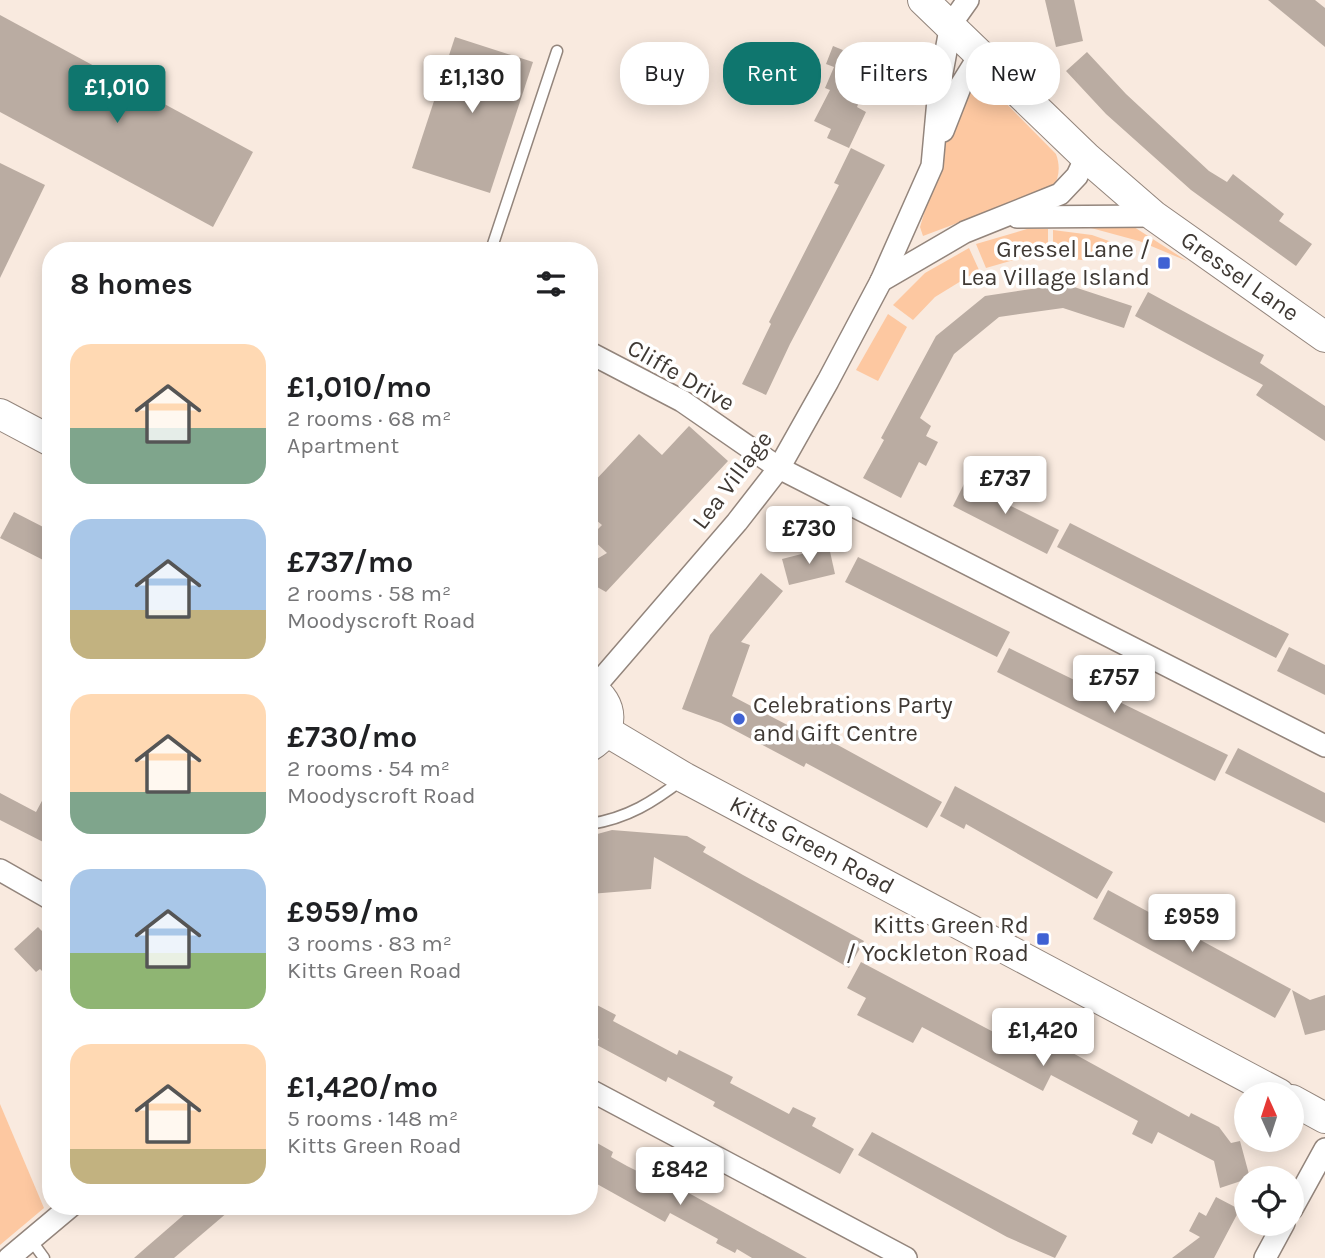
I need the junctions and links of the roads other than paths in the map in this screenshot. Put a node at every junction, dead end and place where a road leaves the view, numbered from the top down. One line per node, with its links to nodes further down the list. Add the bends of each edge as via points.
1 (923, 0): 3 (street, Gressel Lane)
2 (968, 0): 3 (street)
3 (951, 24): 4 (street, Gressel Lane); 9 (street, Lea Village)
4 (970, 42)
5 (557, 51): 12 (lane)
6 (966, 80): 9 (street, via 946,117)
7 (1034, 105): 8 (street, Gressel Lane)
8 (1086, 157): 10 (street, Gressel Lane); 11 (street, Lea Village, via 1077,176 1060,194)
9 (932, 166): 13 (street, Lea Village)
10 (1154, 216): 11 (street, Lea Village); 14 (street, Gressel Lane)
11 (997, 218): 13 (street, Lea Village, via 935,247)
12 (494, 242)
13 (881, 281): 18 (street, Lea Village)
14 (1325, 337)
15 (598, 357): 18 (street, Cliffe Drive, via 682,401)
16 (0, 414): 17 (street)
17 (42, 436)
18 (779, 468): 19 (street, Lea Village); 22 (street, Cliffe Drive)
19 (598, 681)
20 (598, 696): 21 (street, via 608,707)
21 (598, 738): 23 (street, Kitts Green Road)
22 (1325, 746)
23 (685, 778): 24 (lane, via 650,804 617,820); 27 (street, Kitts Green Road)
24 (598, 823)
25 (0, 870): 26 (street)
26 (42, 894)
27 (1256, 1082)
28 (598, 1094): 38 (street)
29 (1304, 1107): 30 (street)
30 (1325, 1118)
31 (1325, 1149): 32 (street)
32 (1304, 1187)
33 (60, 1215): 35 (street)
34 (1277, 1236): 39 (street)
35 (31, 1240): 36 (street); 37 (lane)
36 (9, 1258)
37 (44, 1258)
38 (906, 1258)
39 (1265, 1258)

